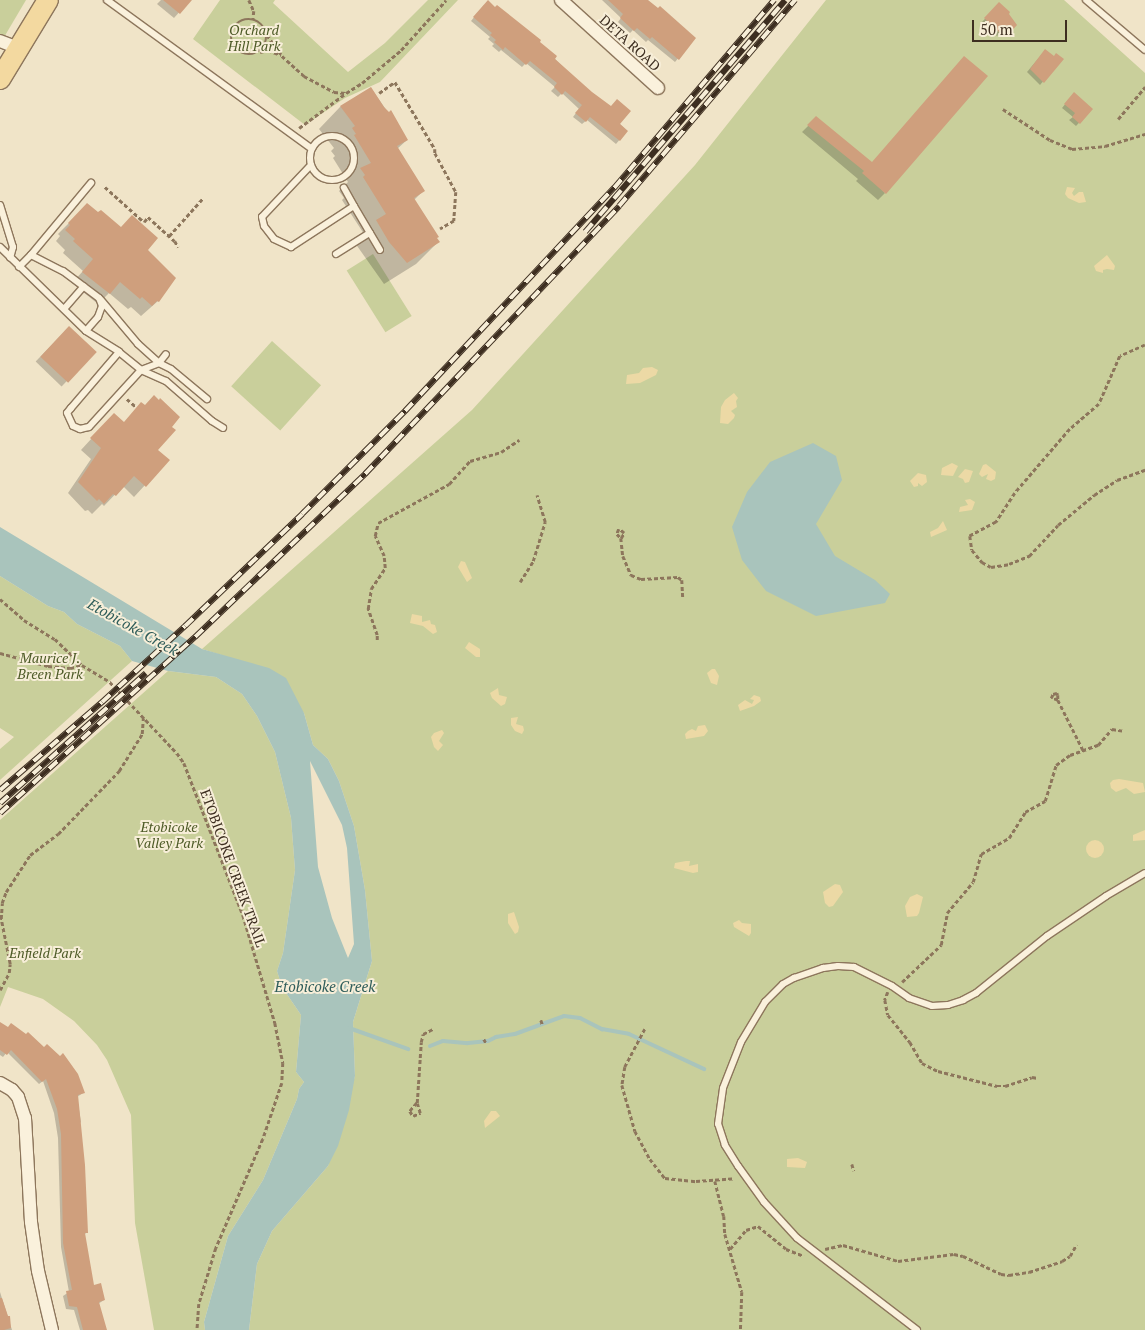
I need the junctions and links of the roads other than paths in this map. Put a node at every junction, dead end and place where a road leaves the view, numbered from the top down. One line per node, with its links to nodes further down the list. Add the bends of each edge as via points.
1 (48, 0): 5 (main road)
2 (107, 0): 9 (lane)
3 (560, 0): 8 (street, DETA ROAD)
4 (1086, 0): 6 (lane)
5 (9, 45): 7 (main road)
6 (1145, 50)
7 (0, 79)
8 (658, 88)
9 (312, 149): 10 (lane); 10 (lane, via 323,137 331,136 347,141 355,155 351,171 338,180 322,178)
10 (311, 165): 14 (lane, via 262,217 269,234 281,244 291,247)
11 (90, 183): 19 (lane)
12 (344, 188): 14 (lane)
13 (0, 205): 20 (lane, via 13,247)
14 (354, 206): 15 (lane)
15 (370, 233): 17 (lane); 18 (lane)
16 (0, 247): 20 (lane)
17 (380, 250)
18 (336, 254)
19 (32, 255): 21 (lane); 22 (lane)
20 (10, 258): 21 (lane)
21 (19, 268): 24 (lane)
22 (84, 286): 23 (lane); 24 (lane)
23 (99, 298): 25 (lane, via 102,306 98,317); 28 (lane, via 138,344)
24 (64, 309): 25 (lane)
25 (86, 331): 26 (lane)
26 (119, 352): 29 (lane); 29 (lane, via 67,413 73,426 80,429 96,421)
27 (166, 354): 28 (lane)
28 (159, 363): 29 (lane); 30 (lane)
29 (141, 370): 31 (lane, via 166,380)
30 (207, 399)
31 (223, 428)
32 (1145, 873): 35 (lane, via 1047,936 976,993 962,1000 948,1005 919,1003 854,967 838,966 783,984 765,1002 740,1042 719,1106 718,1124 725,1145 764,1202 797,1238)
33 (0, 1082): 34 (street, via 18,1097 25,1118 31,1222)
34 (52, 1330)
35 (917, 1330)

